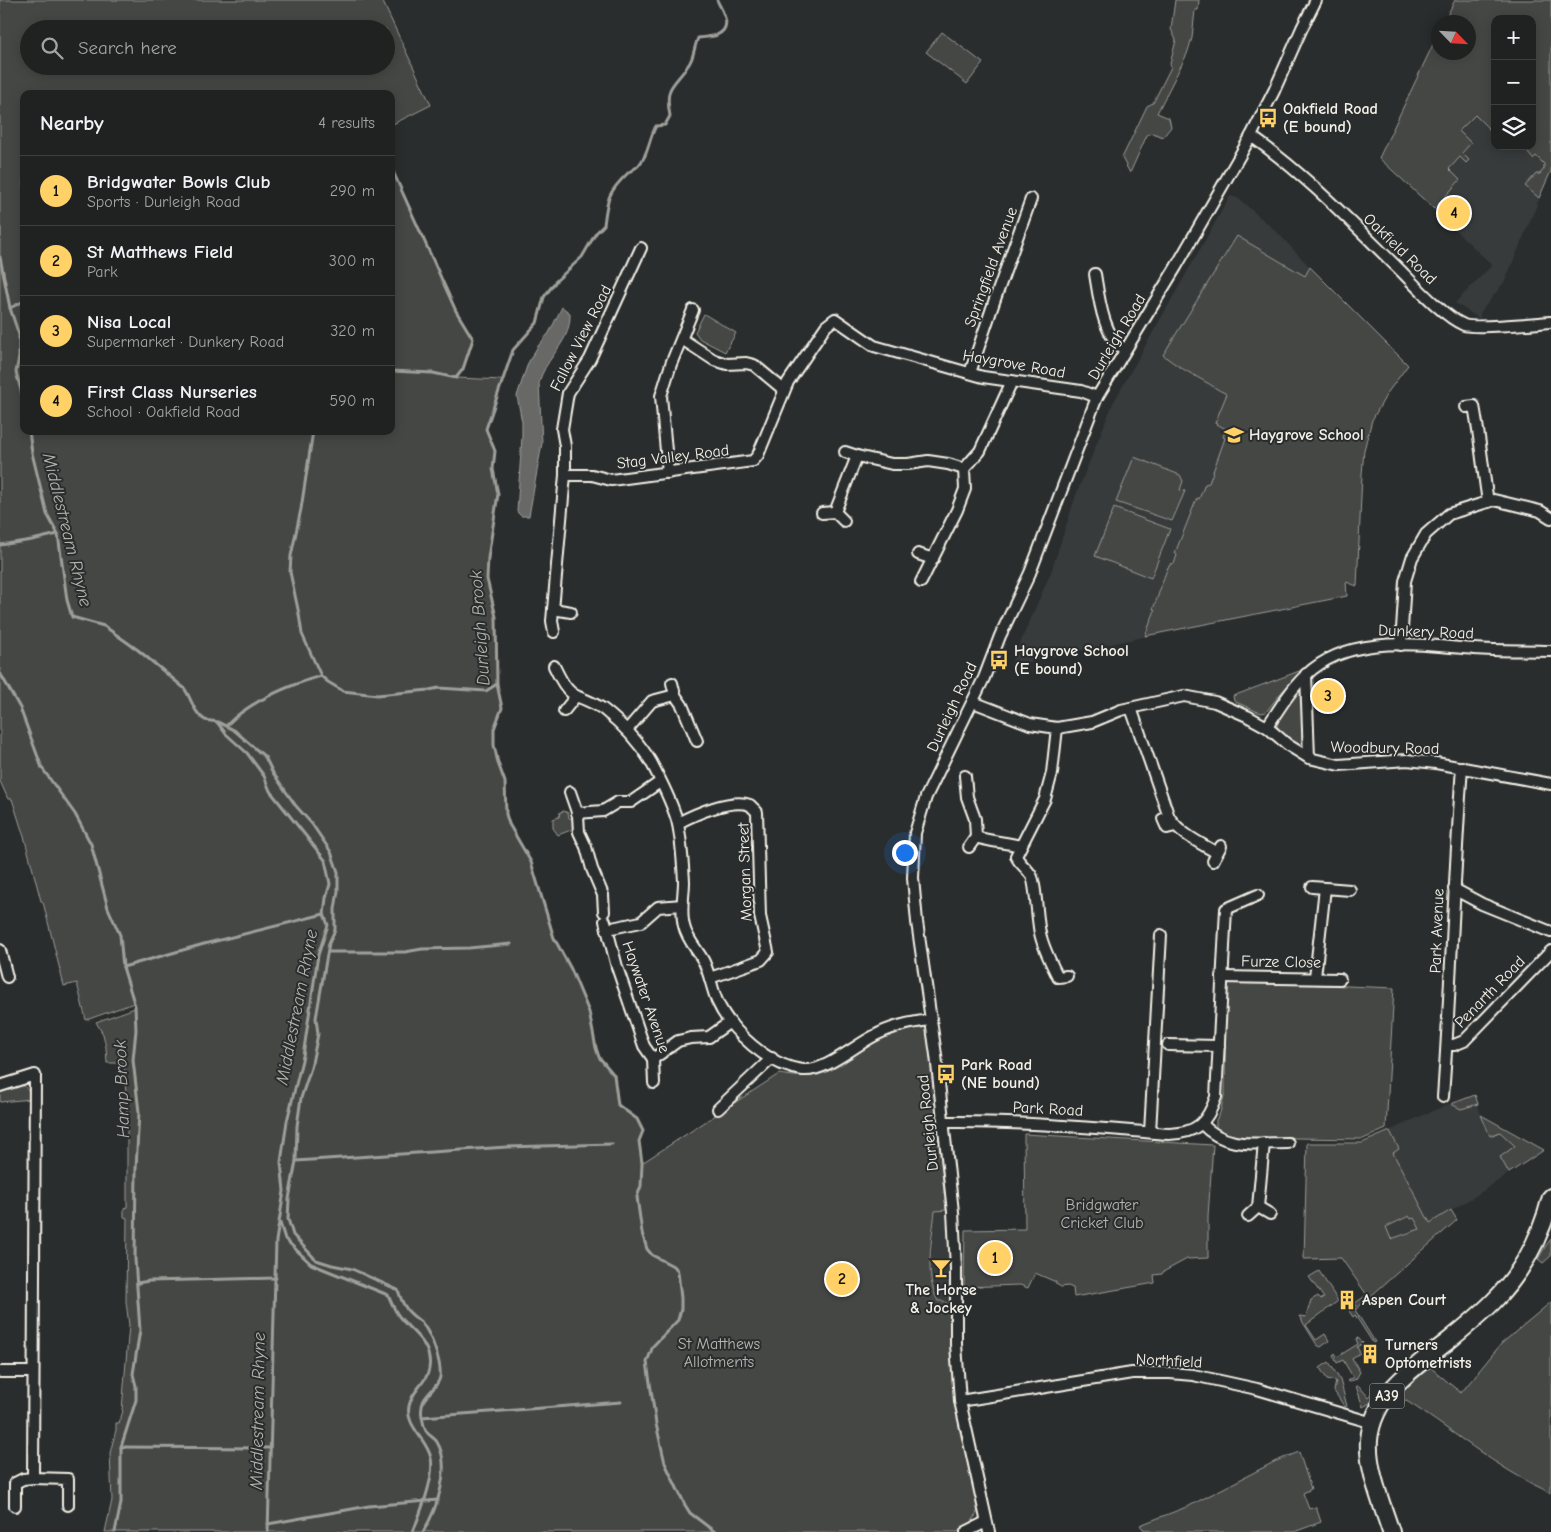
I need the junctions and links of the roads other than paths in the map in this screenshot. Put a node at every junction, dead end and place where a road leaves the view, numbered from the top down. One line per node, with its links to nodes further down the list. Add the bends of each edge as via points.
1 (1316, 0): 2 (street, Durleigh Road)
2 (1251, 136): 8 (street, Oakfield Road, via 1300,175 1454,319 1470,326); 10 (street, Durleigh Road)
3 (1031, 198): 11 (street, Springfield Avenue)
4 (641, 248): 20 (street, Fallow View Road, via 590,359 568,393 562,429)
5 (1095, 274): 10 (street, via 1113,339)
6 (693, 310): 9 (street)
7 (835, 319): 11 (street, Haygrove Road, via 874,346); 13 (street, Stag Valley Road, via 826,326)
8 (1551, 322)
9 (682, 339): 13 (street, via 714,360 754,365); 19 (street, via 661,396)
10 (1125, 350): 14 (street, Durleigh Road)
11 (970, 374): 12 (street, Haygrove Road)
12 (1012, 381): 14 (street, Haygrove Road, via 1081,391); 18 (street, via 980,452)
13 (784, 390): 19 (street, Stag Valley Road, via 753,461)
14 (1098, 397): 39 (street, Durleigh Road, via 1030,572)
15 (1466, 407): 21 (street, via 1474,406)
16 (846, 452): 17 (street)
17 (857, 456): 18 (street, via 892,464 928,461); 22 (street)
18 (964, 469): 27 (street, via 965,488)
19 (668, 473): 20 (street, Stag Valley Road, via 610,480 592,475)
20 (565, 475): 29 (street)
21 (1488, 502): 24 (street, via 1494,500 1540,511); 32 (street, via 1449,514 1426,534 1412,558 1405,581)
22 (835, 512): 23 (street); 25 (street)
23 (822, 513)
24 (1551, 518)
25 (844, 521)
26 (918, 554): 27 (street)
27 (932, 559): 28 (street)
28 (921, 582)
29 (553, 609): 30 (street); 31 (street)
30 (571, 612)
31 (554, 632)
32 (1401, 645): 33 (street, Dunkery Road); 35 (street, Dunkery Road, via 1372,645 1349,650)
33 (1551, 651)
34 (554, 666): 38 (street, via 565,686)
35 (1306, 674): 42 (street, Dunkery Road); 46 (street)
36 (672, 683): 37 (street)
37 (675, 695): 44 (street, via 652,701); 45 (street)
38 (576, 696): 41 (street); 44 (street, via 593,702)
39 (973, 702): 43 (street, Woodbury Road, via 1030,724); 77 (street, Durleigh Road, via 926,797 915,833 915,896)
40 (1131, 708): 42 (street, Woodbury Road, via 1184,696 1215,702); 43 (street, Woodbury Road, via 1092,722); 55 (street)
41 (564, 711)
42 (1267, 727): 46 (street, Woodbury Road)
43 (1057, 728): 57 (street, via 1052,773 1045,799)
44 (627, 730): 49 (street, via 646,754)
45 (697, 741)
46 (1309, 758): 47 (street, Woodbury Road, via 1339,765 1407,760)
47 (1462, 767): 50 (street, Woodbury Road); 62 (street, Park Avenue)
48 (965, 776): 56 (street)
49 (660, 782): 52 (street, via 631,802 618,802 603,811); 54 (street)
50 (1551, 784)
51 (570, 792): 52 (street, Haywater Avenue)
52 (577, 813): 66 (street, Haywater Avenue, via 579,832 603,895)
53 (1163, 819): 55 (street, via 1167,828)
54 (678, 823): 65 (street, via 684,878); 75 (street, Morgan Street, via 734,804 750,805 757,812 760,916 768,952 761,960)
55 (1175, 826): 59 (street)
56 (976, 837): 57 (street); 58 (street)
57 (1020, 846): 71 (street, via 1016,856 1034,884 1040,934 1058,977)
58 (969, 847)
59 (1217, 853)
60 (1312, 887): 61 (street)
61 (1325, 888): 63 (street); 74 (street)
62 (1454, 888): 67 (street, via 1482,904); 80 (street, Park Avenue)
63 (1350, 890)
64 (1258, 895): 72 (street, Furze Close, via 1226,909)
65 (682, 905): 66 (street, via 658,907 641,922); 75 (street, via 686,933)
66 (605, 921): 83 (street, Haywater Avenue, via 644,1046)
67 (1551, 932)
68 (1161, 935): 90 (street)
69 (0, 950): 73 (street)
70 (1551, 951): 80 (street, Penarth Road, via 1464,1041)
71 (1067, 976)
72 (1222, 976): 74 (street, Furze Close); 81 (street, Furze Close)
73 (7, 977)
74 (1315, 977): 76 (street, Furze Close)
75 (710, 978): 78 (street, via 718,1003)
76 (1340, 979)
77 (931, 1020): 82 (street, via 908,1023 875,1035 817,1068 798,1069); 88 (street, Durleigh Road)
78 (730, 1022): 82 (street, via 749,1043); 83 (street, via 709,1037 673,1043)
79 (1168, 1045): 81 (street, via 1183,1040)
80 (1446, 1045): 86 (street, Park Avenue)
81 (1219, 1046): 89 (street, Furze Close, via 1216,1098)
82 (772, 1058): 87 (street)
83 (653, 1059): 84 (street, Haywater Avenue)
84 (654, 1083)
85 (0, 1086): 99 (street, via 35,1075)
86 (1443, 1096)
87 (718, 1109)
88 (944, 1122): 90 (street, Park Road, via 1000,1121); 100 (street, Durleigh Road, via 953,1212)
89 (1202, 1124): 90 (street, Park Road, via 1183,1133); 91 (street, via 1225,1140)
90 (1150, 1132)
91 (1264, 1143): 92 (street); 94 (street)
92 (1288, 1143)
93 (1550, 1207): 97 (main road, A39)
94 (1258, 1208): 95 (street); 96 (street)
95 (1270, 1214)
96 (1248, 1216)
97 (1546, 1232): 101 (main road, A39, via 1505,1288 1471,1322 1396,1383)
98 (0, 1372): 99 (street)
99 (33, 1372): 102 (street)
100 (960, 1401): 101 (street, Northfield, via 1123,1374 1170,1373 1258,1388); 105 (street, Durleigh Road)
101 (1373, 1423): 107 (main road, A39, via 1369,1438 1372,1470)
102 (33, 1478): 103 (street, via 68,1478); 104 (street, via 15,1483)
103 (68, 1505)
104 (15, 1506)
105 (987, 1527): 106 (street)
106 (966, 1532)
107 (1391, 1532)

